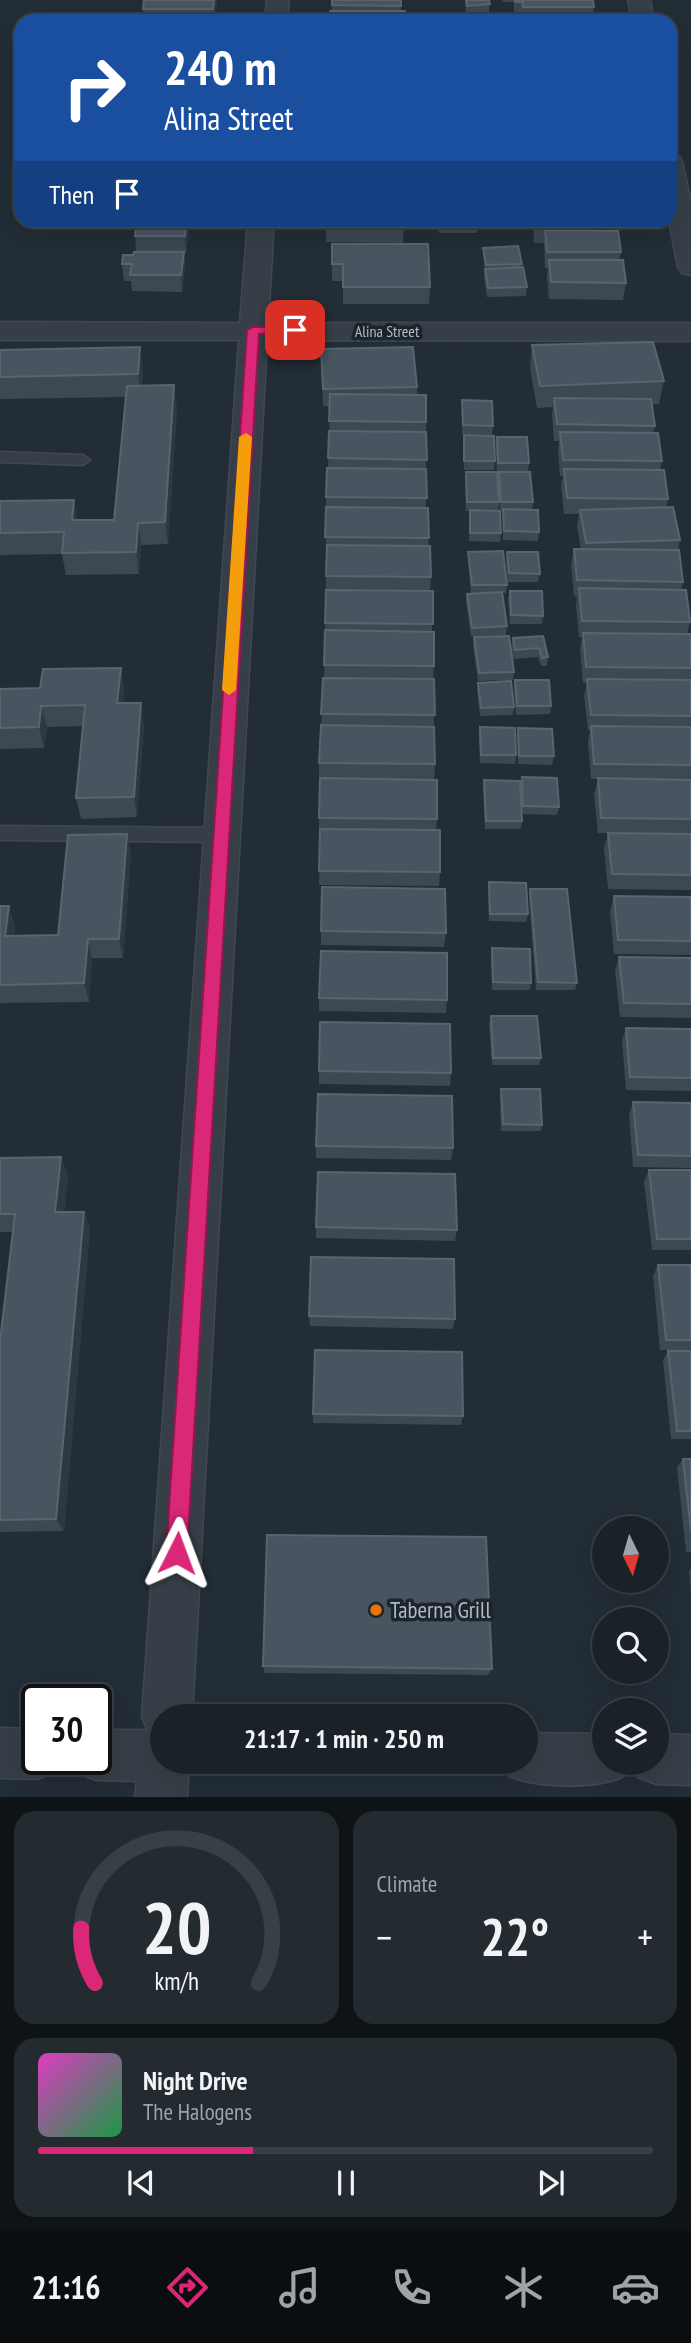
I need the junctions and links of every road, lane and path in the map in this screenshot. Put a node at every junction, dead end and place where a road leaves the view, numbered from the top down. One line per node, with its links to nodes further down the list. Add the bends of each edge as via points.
1 (677, 196): 3 (street)
2 (260, 228): 4 (street)
3 (691, 267)
4 (253, 330): 5 (street, Alina Street); 6 (street, Alina Street); 10 (street)
5 (0, 331)
6 (691, 332)
7 (0, 457): 8 (lane)
8 (83, 460)
9 (0, 833): 10 (lane)
10 (220, 835): 11 (street)
11 (168, 1704)
12 (0, 1753): 13 (street)
13 (21, 1754)
14 (112, 1755): 15 (street)
15 (150, 1756)
16 (538, 1758): 17 (street)
17 (592, 1759)
18 (669, 1759): 19 (street)
19 (691, 1759)
20 (163, 1774): 21 (street)
21 (162, 1797)

